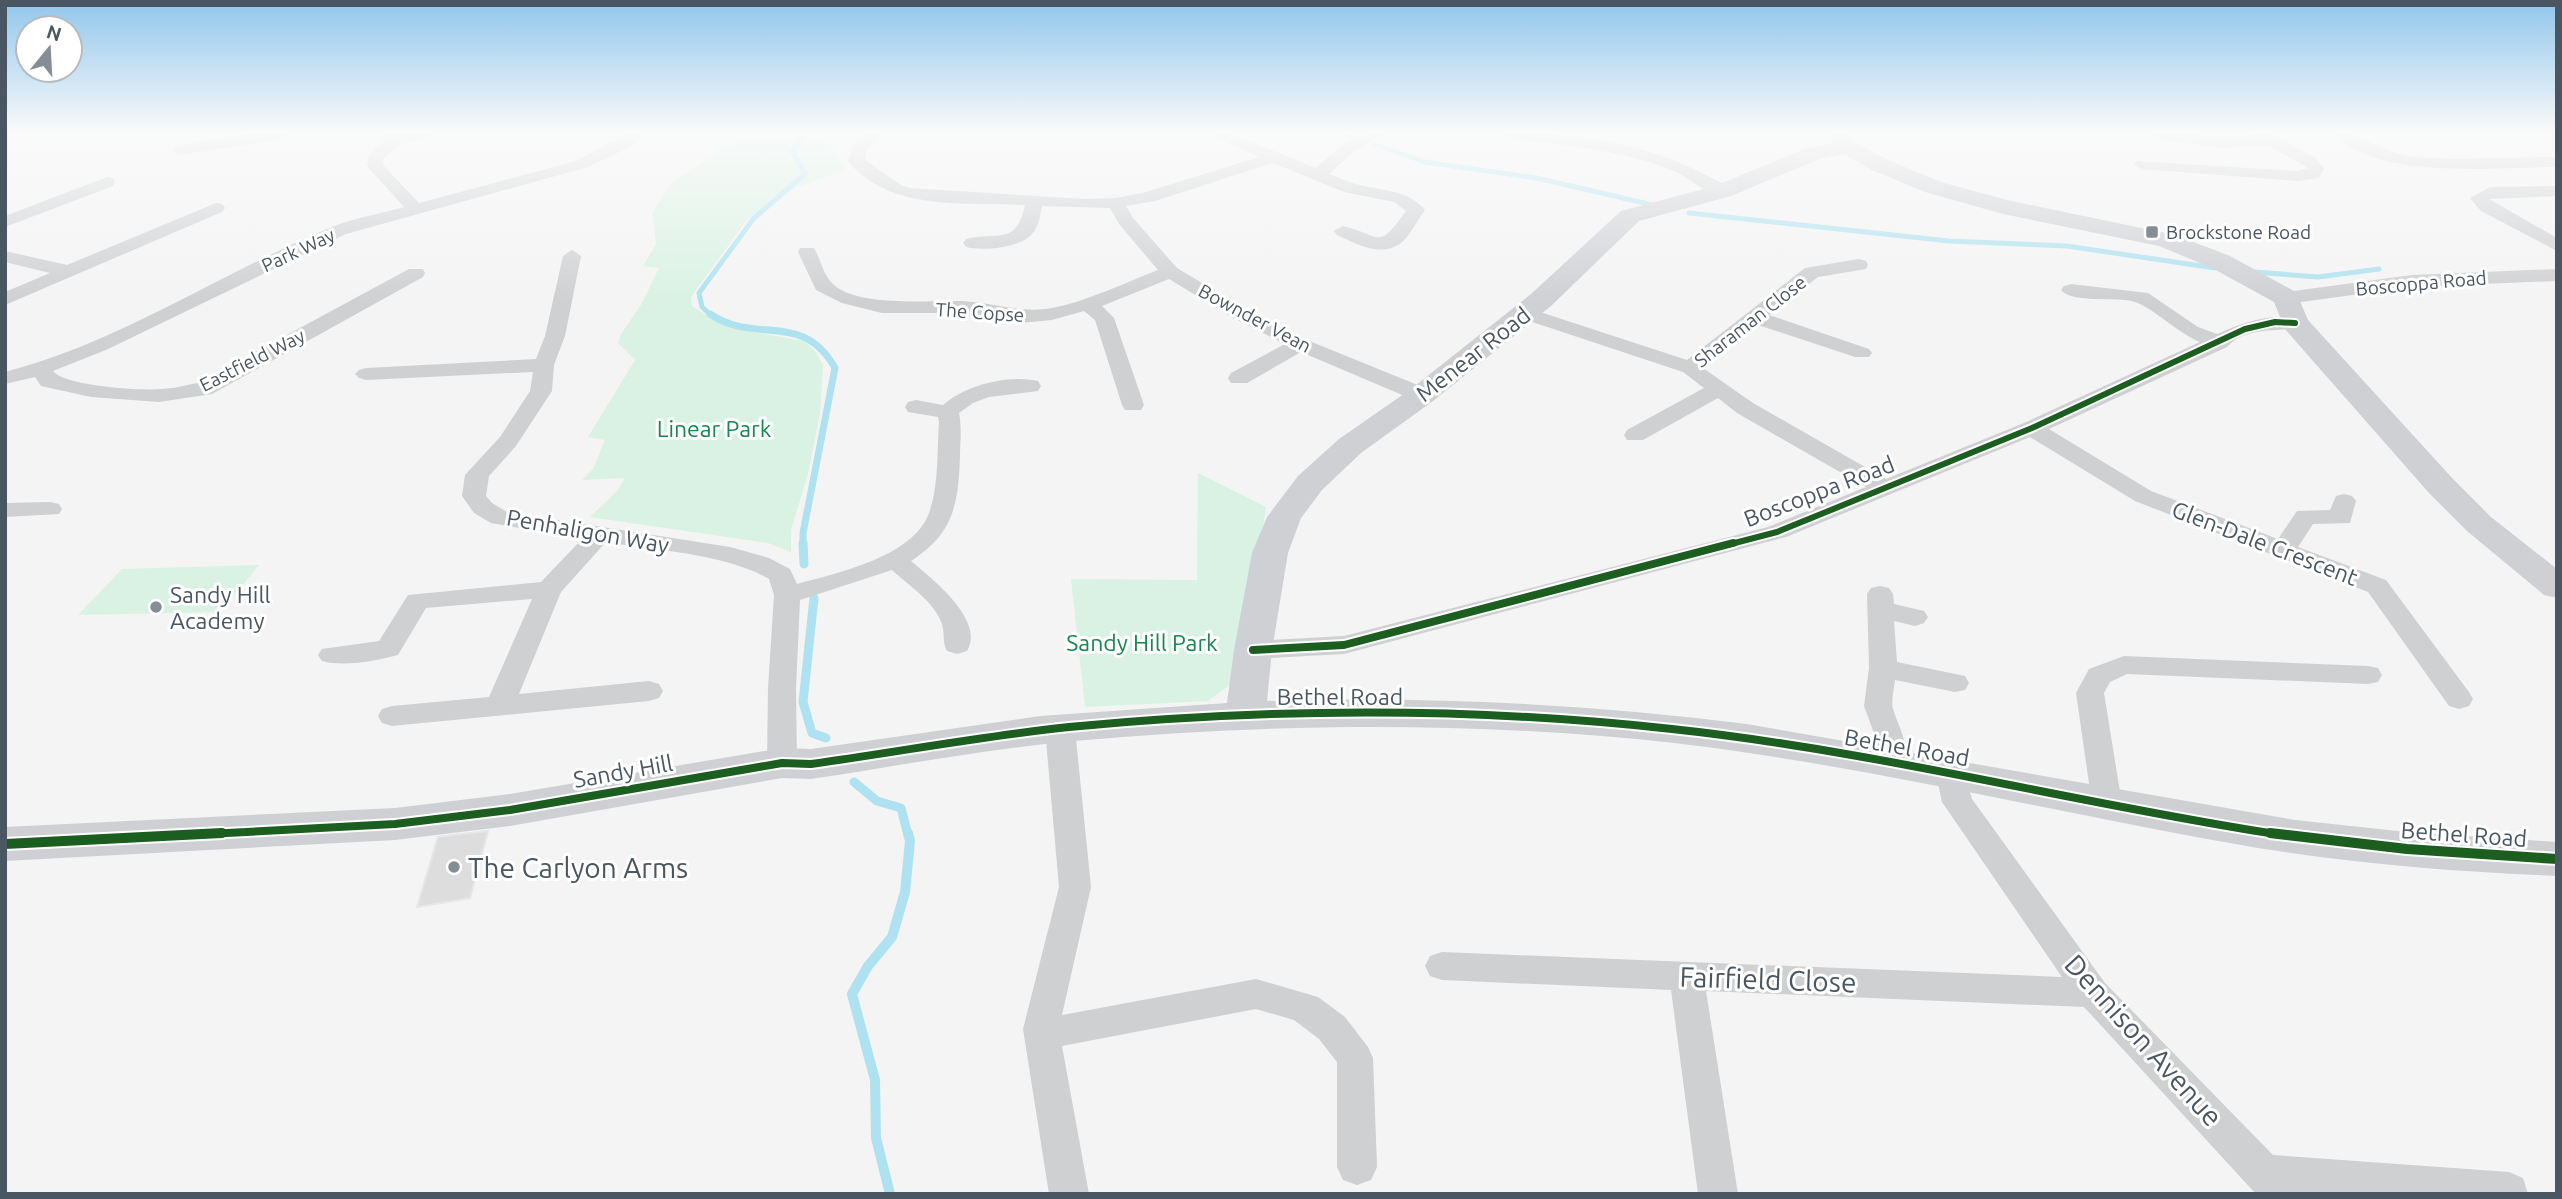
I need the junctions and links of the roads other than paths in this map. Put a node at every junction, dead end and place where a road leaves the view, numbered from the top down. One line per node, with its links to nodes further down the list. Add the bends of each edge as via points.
1 (89, 189): 16 (street)
2 (396, 189): 15 (street)
3 (489, 189): 15 (street, Park Way)
4 (895, 189): 12 (street)
5 (1174, 189): 13 (street)
6 (1355, 189): 19 (street, via 1400,198 1416,210 1395,239)
7 (1719, 189): 10 (street)
8 (1728, 189): 10 (street, Menear Road)
9 (1942, 189): 33 (street, via 2166,240 2221,262)
10 (1723, 191): 34 (street, Menear Road, via 1630,216)
11 (2557, 191): 20 (street, via 2490,192 2479,198)
12 (1034, 202): 13 (street); 18 (street, via 1023,233 995,243)
13 (1116, 203): 27 (street, Bownder Vean)
14 (216, 208): 26 (street)
15 (415, 209): 41 (street, Park Way, via 340,230 99,346)
16 (5, 222)
17 (1343, 231): 19 (street)
18 (972, 243)
19 (1375, 245): 22 (street)
20 (2557, 246)
21 (807, 252): 32 (street, The Copse, via 823,286 849,299 882,307 964,307 1021,317)
22 (1395, 255)
23 (5, 256): 26 (street)
24 (572, 256): 39 (street, Penhaligon Way)
25 (1859, 265): 35 (street, Sharaman Close, via 1812,272)
26 (67, 271): 31 (street)
27 (1170, 272): 32 (street, The Copse); 37 (street, Bownder Vean)
28 (416, 273): 41 (street, Eastfield Way, via 204,389 159,396 91,391 49,381)
29 (2557, 275): 33 (street, Boscoppa Road, via 2412,281)
30 (2071, 290): 36 (street, via 2141,297 2191,331)
31 (5, 299)
32 (1088, 304): 48 (street, via 1104,318)
33 (2290, 311): 36 (street, Boscoppa Road); 60 (street, via 2441,486 2479,524)
34 (1524, 313): 40 (street, Sharaman Close); 47 (street, Menear Road)
35 (1755, 317): 38 (street); 40 (street, Sharaman Close)
36 (2220, 343): 51 (street, Boscoppa Road)
37 (1300, 344): 44 (street); 47 (street, Bownder Vean)
38 (1862, 353)
39 (544, 365): 42 (street); 57 (street, Penhaligon Way, via 541,391 508,441 477,475 474,496 482,508 500,518)
40 (1690, 368): 46 (street)
41 (40, 369): 43 (street, Park Way)
42 (366, 374)
43 (5, 378)
44 (1239, 378)
45 (1030, 386): 50 (street, via 984,390)
46 (1719, 389): 52 (street); 53 (street)
47 (1422, 395): 65 (street, Menear Road, via 1350,446 1310,483 1284,517 1270,553)
48 (1133, 405)
49 (916, 407): 50 (street)
50 (948, 412): 59 (street, via 941,515 932,531)
51 (2032, 428): 53 (street, Boscoppa Road); 58 (street, Glen-Dale Crescent, via 2143,496)
52 (1635, 435)
53 (1882, 487): 65 (street, Boscoppa Road, via 1777,532 1343,645)
54 (2344, 501): 58 (street, via 2341,518 2306,516)
55 (50, 509): 56 (street)
56 (5, 510)
57 (600, 534): 61 (street); 62 (street, Penhaligon Way, via 761,563 781,575)
58 (2283, 550): 71 (street, Glen-Dale Crescent, via 2378,586)
59 (894, 559): 62 (street, via 837,582); 64 (street, via 940,600 956,623)
60 (2557, 587)
61 (550, 589): 66 (street, via 417,601 388,649); 72 (street)
62 (787, 595): 77 (street)
63 (1915, 617): 67 (street, via 1880,602)
64 (957, 645)
65 (1253, 650): 73 (street, Menear Road)
66 (332, 655)
67 (1883, 668): 69 (street); 76 (street, via 1878,706 1889,736)
68 (2359, 681): 79 (street, via 2124,665 2099,676 2090,693)
69 (1955, 683)
70 (649, 691): 72 (street)
71 (2459, 699)
72 (500, 704): 74 (street)
73 (1246, 715): 75 (street, Sandy Hill); 76 (street, Bethel Road, via 1537,716 1677,729)
74 (392, 716)
75 (1060, 729): 77 (street, Sandy Hill, via 811,764); 85 (street, via 1075,887)
76 (1890, 762): 78 (street, Bethel Road)
77 (782, 763): 80 (street, Sandy Hill, via 510,810 395,824)
78 (1951, 774): 79 (street, Bethel Road); 84 (street, Dennison Avenue, via 1957,802)
79 (2107, 804): 81 (street, Bethel Road, via 2263,832 2440,855)
80 (5, 844)
81 (2557, 859)
82 (1442, 966): 83 (street, Fairfield Close)
83 (1686, 976): 84 (street, Fairfield Close); 90 (street)
84 (2093, 993): 87 (street, Dennison Avenue)
85 (1042, 1034): 86 (street, via 1255,994 1305,1008 1332,1028 1354,1058); 89 (street)
86 (1357, 1167)
87 (2272, 1183): 88 (street)
88 (2509, 1191)
89 (1069, 1194)
90 (1718, 1194)

